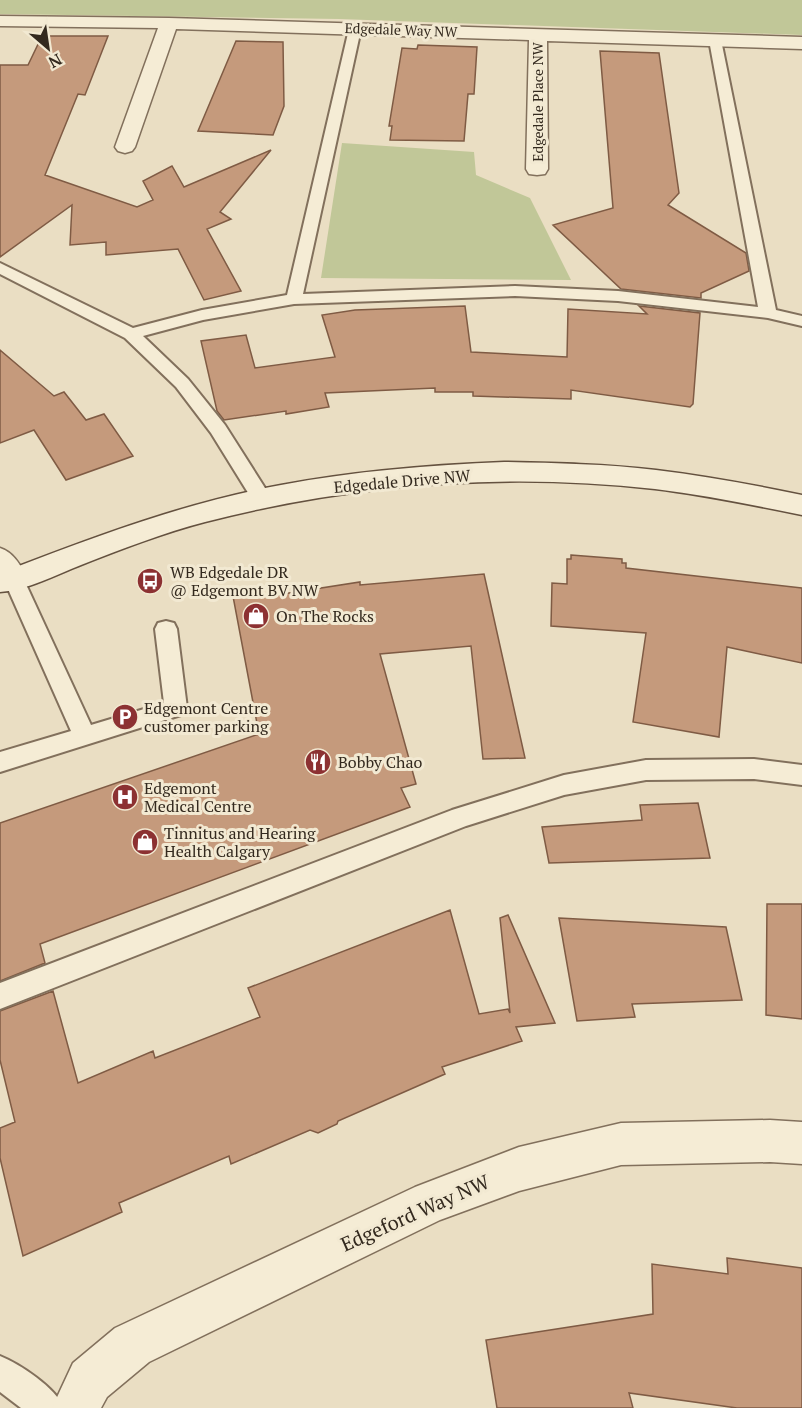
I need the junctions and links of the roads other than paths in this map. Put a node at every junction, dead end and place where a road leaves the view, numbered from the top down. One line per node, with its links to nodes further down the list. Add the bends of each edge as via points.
1 (0, 21): 2 (street, Edgedale Way NW)
2 (170, 23): 3 (street, Edgedale Way NW); 7 (street)
3 (355, 29): 4 (street, Edgedale Way NW); 10 (lane)
4 (538, 35): 5 (street, Edgedale Way NW); 8 (street, Edgedale Place NW)
5 (715, 40): 6 (street, Edgedale Way NW); 11 (lane)
6 (802, 43)
7 (125, 147)
8 (537, 169)
9 (0, 268): 13 (lane)
10 (294, 299): 11 (lane, via 515,291 618,296); 13 (lane, via 202,315)
11 (768, 313): 12 (lane)
12 (802, 321)
13 (132, 334): 14 (lane, via 182,383 218,429)
14 (262, 499): 15 (street, Edgedale Drive NW, via 376,480 530,473 618,475); 16 (street, Edgedale Drive NW, via 206,512)
15 (802, 505)
16 (3, 577): 18 (lane)
17 (166, 629): 18 (lane, via 176,708)
18 (84, 735): 19 (lane)
19 (0, 762)
20 (802, 775): 21 (lane, via 754,769 646,770 564,785 461,818)
21 (0, 996)
22 (802, 1143): 25 (street, Edgeford Way NW, via 621,1144 519,1169 430,1202 132,1345 90,1380)
23 (0, 1372): 24 (lane)
24 (48, 1408)
25 (76, 1408)

